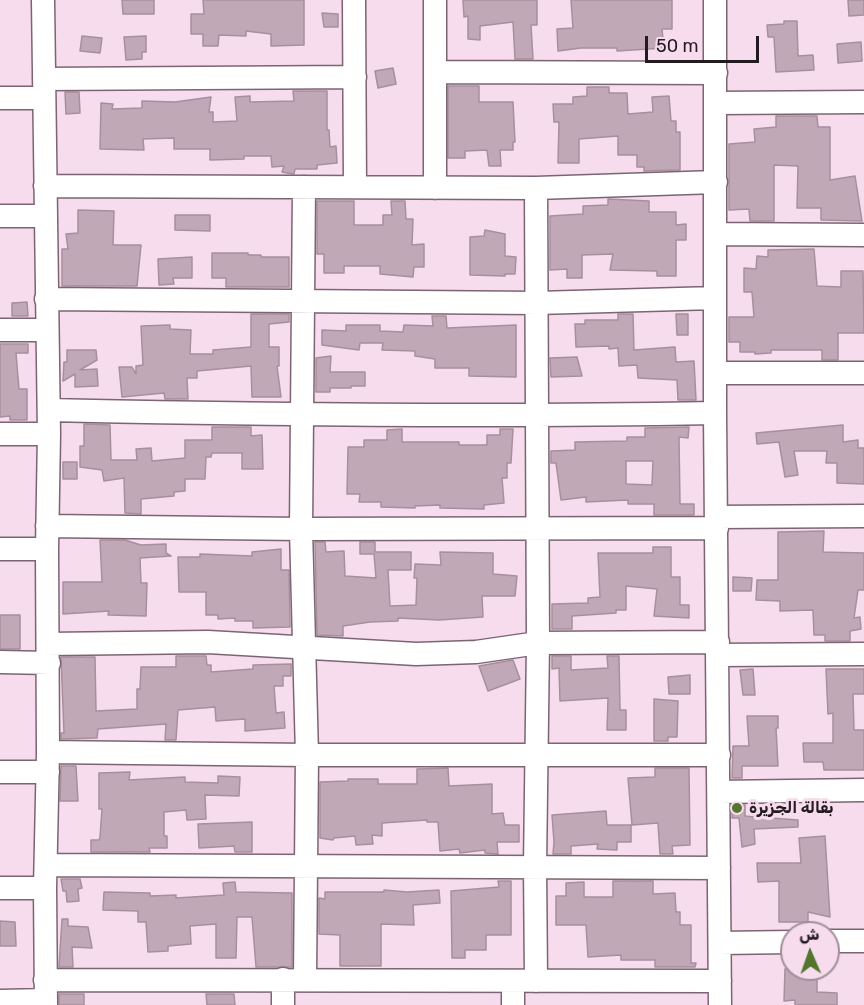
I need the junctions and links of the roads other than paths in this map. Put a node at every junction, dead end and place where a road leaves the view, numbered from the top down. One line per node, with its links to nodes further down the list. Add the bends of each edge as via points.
1 (43, 0): 8 (street)
2 (354, 0): 7 (street)
3 (435, 0): 5 (street)
4 (715, 0): 6 (street)
5 (435, 72): 6 (street); 16 (street)
6 (716, 72): 11 (street)
7 (355, 76): 8 (street); 15 (street)
8 (44, 89): 9 (street); 13 (street)
9 (0, 98)
10 (864, 102): 11 (street)
11 (716, 103): 12 (street)
12 (716, 182): 17 (street); 20 (street)
13 (45, 186): 14 (street); 19 (street)
14 (304, 187): 15 (street); 24 (street)
15 (355, 188): 16 (street)
16 (435, 188): 17 (street)
17 (536, 188): 25 (street)
18 (0, 216): 19 (street)
19 (45, 216): 23 (street)
20 (715, 234): 21 (street); 22 (street)
21 (864, 235)
22 (715, 298): 25 (street); 28 (street)
23 (46, 299): 24 (street); 27 (street)
24 (304, 300): 25 (street); 32 (street)
25 (537, 303): 33 (street)
26 (0, 330): 27 (street)
27 (47, 330): 30 (street)
28 (716, 373): 29 (street); 31 (street)
29 (864, 373)
30 (49, 410): 32 (street); 35 (street)
31 (715, 413): 33 (street); 37 (street)
32 (302, 416): 33 (street); 38 (street)
33 (538, 416): 39 (street)
34 (0, 434): 35 (street)
35 (49, 434): 40 (street)
36 (864, 516): 37 (street)
37 (717, 523): 39 (street); 44 (street)
38 (301, 529): 39 (street); 40 (street); 43 (street)
39 (538, 529): 42 (street)
40 (47, 537): 41 (street); 45 (street)
41 (0, 549)
42 (538, 643): 43 (street, via 476,652 416,654); 44 (street); 50 (street)
43 (304, 647): 45 (street, via 208,642); 49 (street)
44 (718, 649): 46 (street); 48 (street)
45 (49, 653): 47 (street); 51 (street)
46 (864, 654)
47 (0, 662)
48 (719, 754): 50 (street); 54 (street)
49 (307, 755): 50 (street); 51 (street); 56 (street)
50 (536, 755): 57 (street)
51 (48, 762): 52 (street); 55 (street)
52 (0, 772)
53 (864, 790): 54 (street)
54 (719, 792): 58 (street)
55 (46, 865): 56 (street); 60 (street)
56 (305, 866): 57 (street); 66 (street)
57 (535, 866): 58 (street); 67 (street)
58 (719, 868): 64 (street)
59 (0, 888): 60 (street)
60 (45, 888): 70 (street)
61 (840, 941): 62 (street)
62 (864, 941)
63 (780, 942): 64 (street)
64 (720, 943): 68 (street)
65 (283, 979): 66 (street); 70 (street); 72 (street)
66 (305, 980): 69 (street)
67 (536, 981): 68 (street); 69 (street)
68 (720, 981): 74 (street)
69 (513, 982): 73 (street)
70 (46, 995): 71 (street)
71 (0, 1001)
72 (283, 1005)
73 (513, 1005)
74 (720, 1005)

